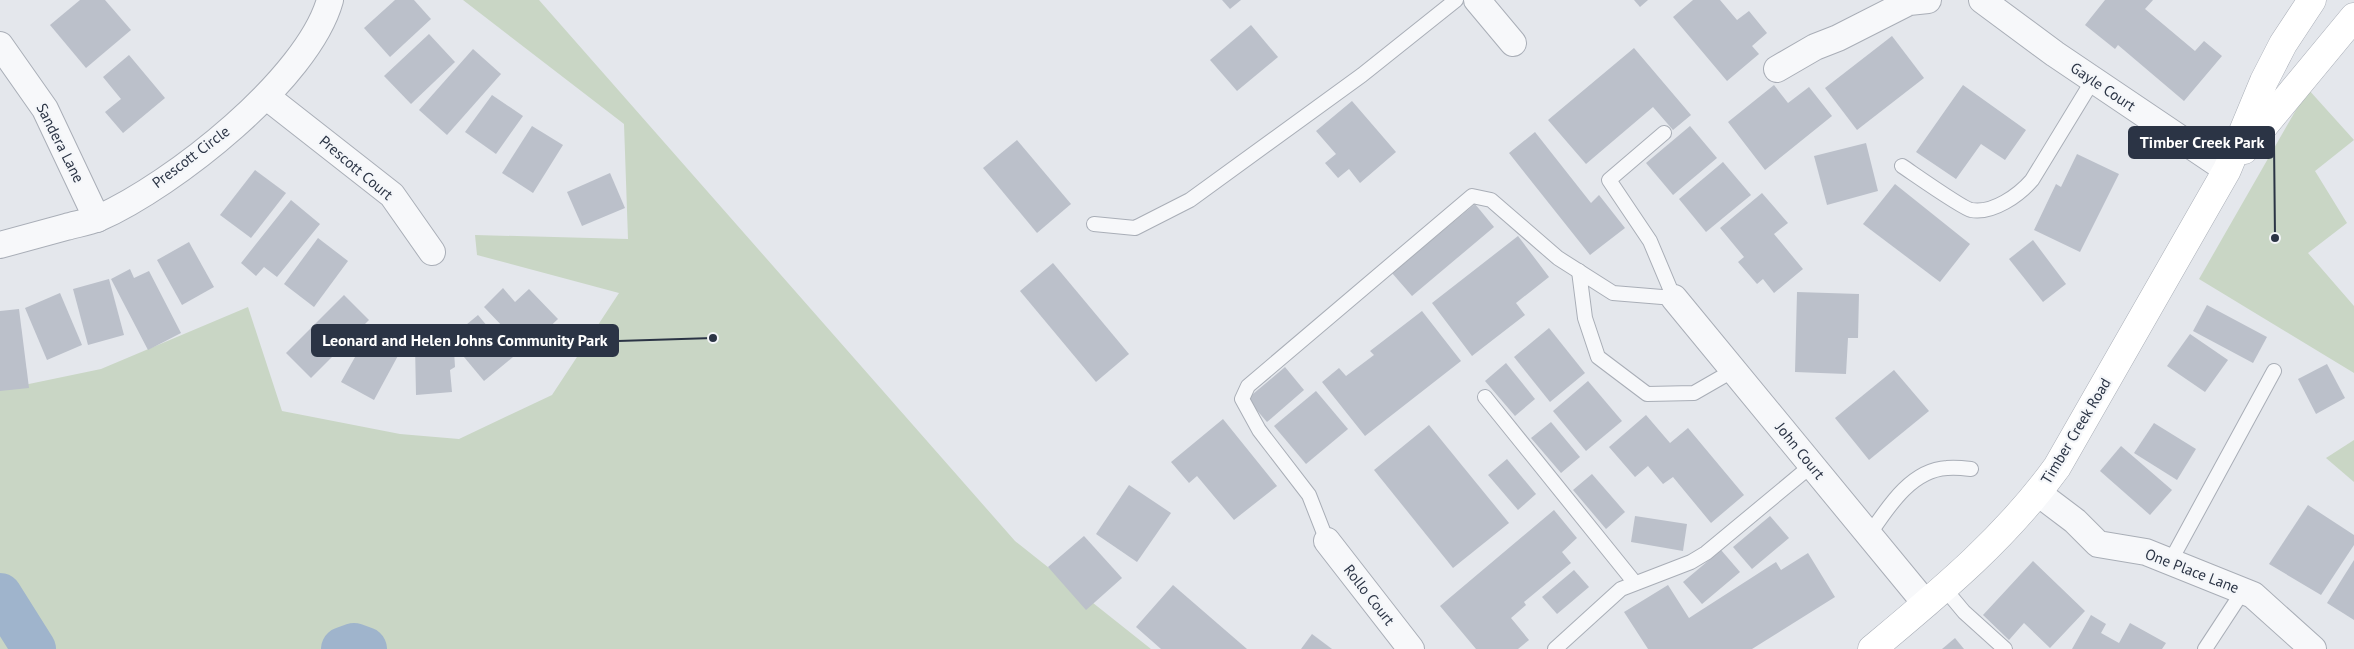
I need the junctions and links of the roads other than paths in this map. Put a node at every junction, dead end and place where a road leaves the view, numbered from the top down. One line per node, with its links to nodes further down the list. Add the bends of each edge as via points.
1 (330, 0): 12 (street, Prescott Circle, via 315,36)
2 (1456, 0): 17 (lane, via 1354,80 1190,200 1135,228)
3 (1477, 0): 8 (street)
4 (1928, 0): 10 (street, via 1909,2)
5 (1982, 0): 11 (street, Gayle Court)
6 (2312, 0): 15 (street, Timber Creek Road, via 2275,59)
7 (2354, 17): 15 (street, Timber Creek Road)
8 (1513, 43)
9 (0, 45): 16 (street, Sandera Lane, via 45,109)
10 (1777, 69)
11 (2093, 80): 14 (lane, via 2032,180 2021,191 1990,208 1970,210); 15 (street, Gayle Court)
12 (267, 97): 16 (street, Prescott Circle, via 186,165 129,203); 19 (street, Prescott Court, via 392,195)
13 (1664, 133): 21 (lane, via 1609,180 1650,241)
14 (1902, 166)
15 (2227, 170): 27 (street, Timber Creek Road, via 2057,467)
16 (97, 219): 18 (street, Prescott Circle)
17 (1094, 224)
18 (0, 245)
19 (432, 252)
20 (1580, 271): 21 (lane, via 1613,292); 22 (lane, via 1585,318 1598,357 1647,394 1694,393); 29 (lane, via 1558,258 1491,200 1472,196 1248,386 1242,400 1259,430 1309,495)
21 (1674, 298): 22 (street, John Court)
22 (1734, 370): 25 (street, John Court)
23 (2274, 371): 30 (lane)
24 (1485, 397): 31 (lane)
25 (1812, 466): 28 (street, John Court); 31 (lane, via 1706,553)
26 (1971, 468): 28 (lane, via 1946,468 1912,480)
27 (2038, 493): 30 (street, One Place Lane, via 2075,521 2098,544 2146,552); 33 (street, Timber Creek Road, via 2002,535)
28 (1870, 535): 33 (street, John Court)
29 (1327, 541): 34 (street, Rollo Court)
30 (2170, 562): 32 (street, One Place Lane)
31 (1635, 583): 35 (lane, via 1621,589)
32 (2243, 591): 38 (lane); 39 (street, One Place Lane, via 2253,595)
33 (1935, 596): 36 (street, Timber Creek Road); 37 (lane, via 1964,612)
34 (1411, 649)
35 (1554, 649)
36 (1872, 649)
37 (2005, 649)
38 (2206, 649)
39 (2313, 649)

